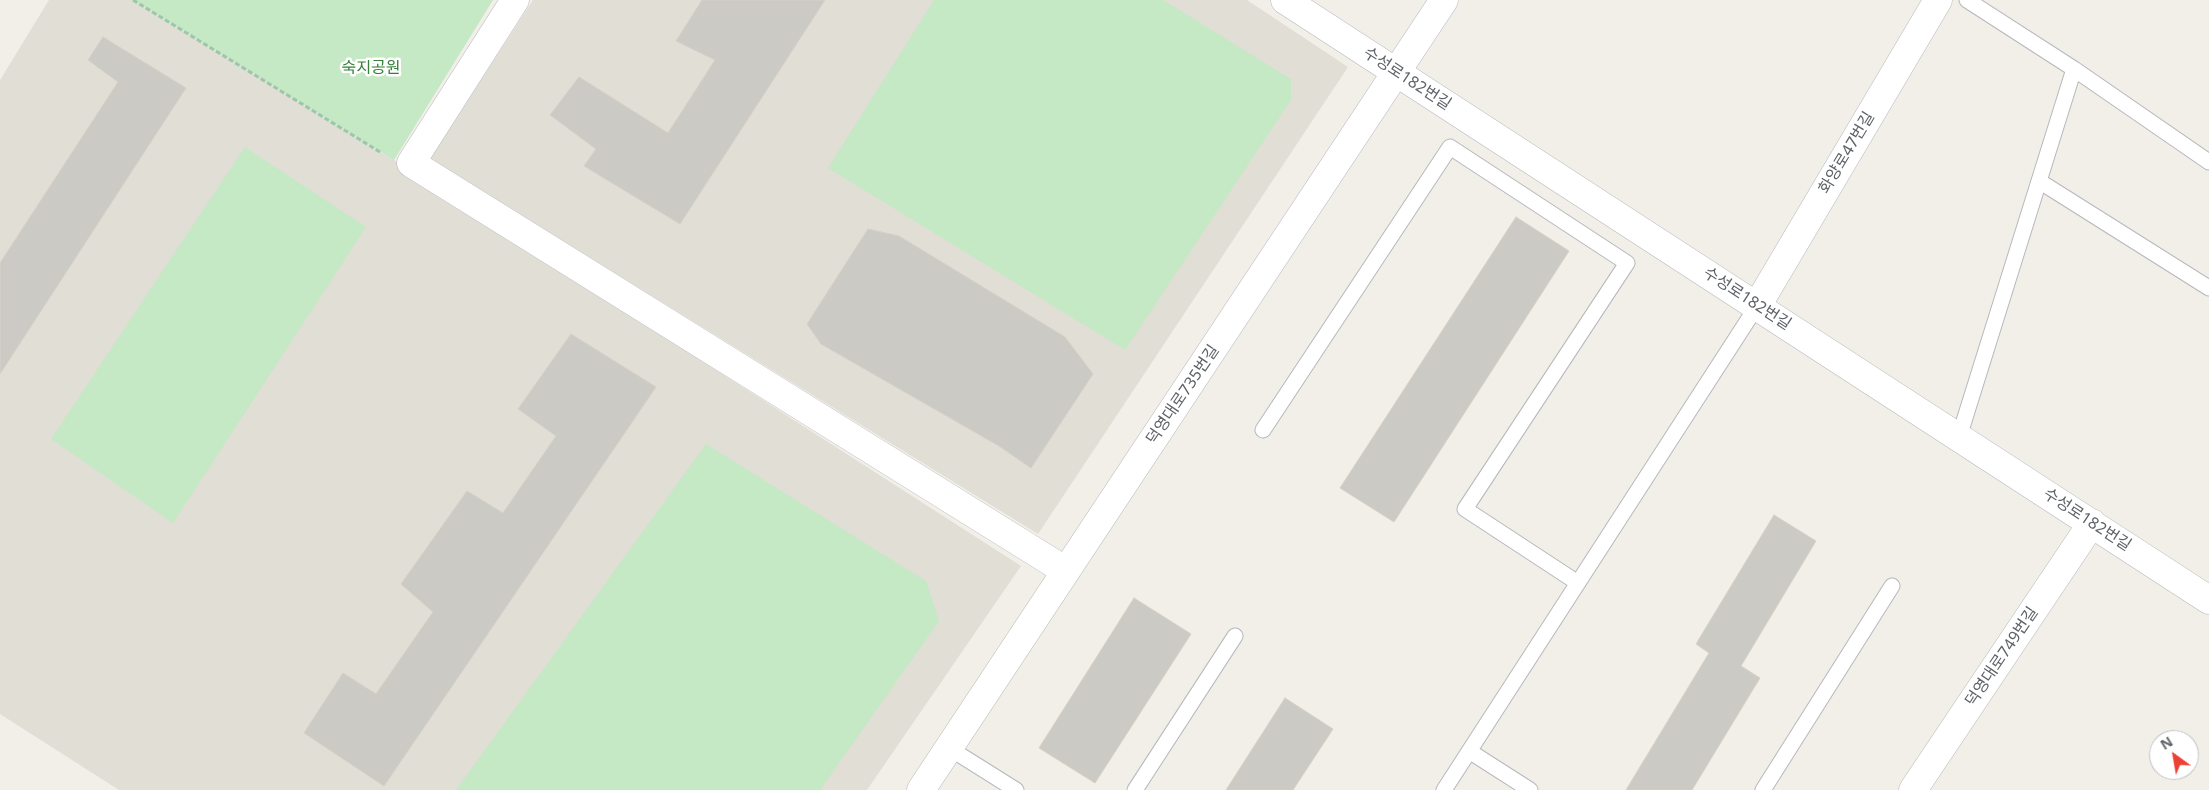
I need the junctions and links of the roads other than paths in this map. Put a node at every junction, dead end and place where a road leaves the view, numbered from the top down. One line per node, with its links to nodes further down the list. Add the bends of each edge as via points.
1 (515, 0): 15 (street, via 411,163)
2 (1285, 0): 7 (street, 수성로182번길)
3 (1444, 0): 7 (street, 덕영대로735번길)
4 (1938, 0): 11 (street, 화양로47번길)
5 (1967, 0): 6 (lane)
6 (2074, 69): 8 (lane); 9 (lane)
7 (1397, 72): 11 (street, 수성로182번길); 15 (street, 덕영대로735번길)
8 (2209, 162)
9 (2039, 181): 10 (lane); 13 (lane)
10 (2209, 288)
11 (1757, 306): 13 (street, 수성로182번길); 16 (lane)
12 (1263, 430): 16 (lane, via 1450,146 1628,262 1465,509)
13 (1959, 437): 14 (street, 수성로182번길)
14 (2092, 523): 18 (street, 수성로182번길); 28 (street, 덕영대로749번길)
15 (1066, 571): 20 (street, 덕영대로735번길)
16 (1578, 583): 21 (lane)
17 (1892, 586): 27 (lane)
18 (2209, 600)
19 (1235, 636): 24 (lane)
20 (949, 748): 22 (street, 덕영대로735번길); 23 (lane)
21 (1469, 751): 25 (lane); 26 (lane)
22 (921, 790)
23 (1016, 790)
24 (1135, 790)
25 (1444, 790)
26 (1530, 790)
27 (1763, 790)
28 (1913, 790)

